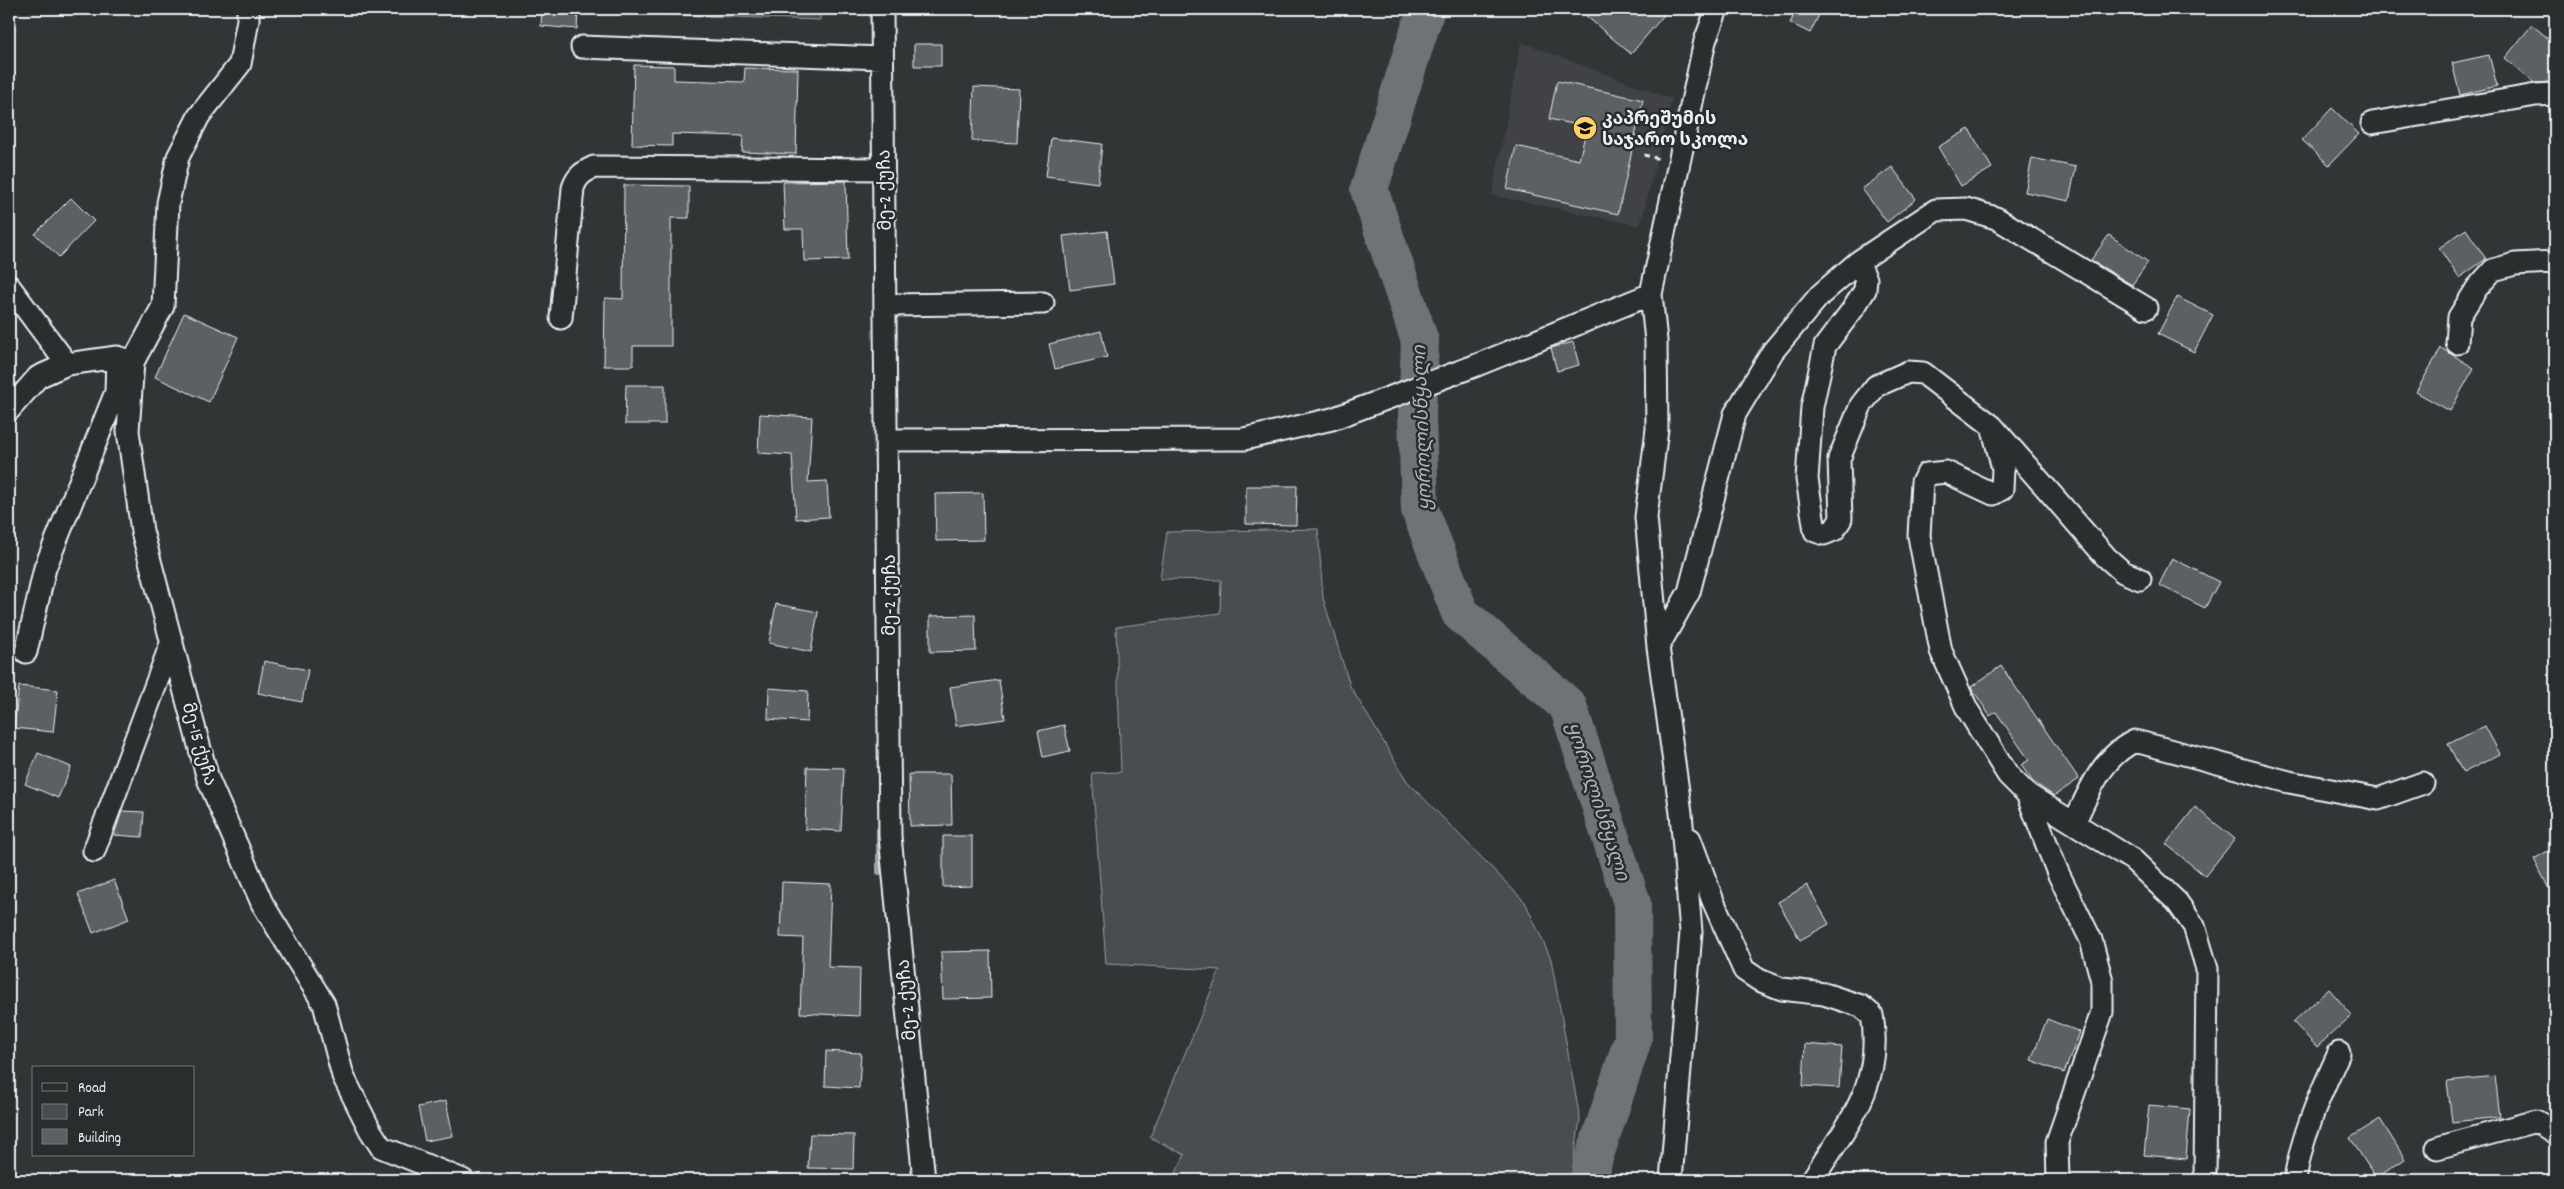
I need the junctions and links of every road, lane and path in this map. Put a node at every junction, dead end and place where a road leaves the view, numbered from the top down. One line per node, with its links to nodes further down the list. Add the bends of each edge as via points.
1 (248, 9): 18 (street, via 240,64 200,116 178,157 168,204 163,306)
2 (882, 9): 5 (street, მე-2 ქუჩა)
3 (1717, 9): 12 (street, via 1705,41)
4 (582, 47): 5 (street)
5 (882, 58): 8 (street, მე-2 ქუჩა)
6 (2555, 94): 7 (street, via 2536,94)
7 (2372, 123)
8 (883, 169): 14 (street, მე-2 ქუჩა); 16 (street, via 594,167 582,172 573,188)
9 (1858, 262): 15 (street, via 1936,210 1966,208 1996,218); 21 (street, via 1866,279 1865,290 1825,346 1812,407 1806,479 1815,530 1824,534 1834,530 1841,519 1839,459 1861,405 1876,386 1908,372 1923,373); 25 (street, via 1820,295 1773,351 1735,414 1689,592)
10 (2555, 262): 17 (street, via 2515,264 2493,270 2459,317)
11 (9, 286): 19 (street)
12 (1651, 294): 22 (street, via 1477,365 1332,419 1244,439); 25 (street, via 1656,341 1657,429 1646,517)
13 (1043, 303): 14 (street)
14 (887, 305): 22 (street, მე-2 ქუჩა)
15 (2146, 308)
16 (561, 318)
17 (2457, 342)
18 (125, 359): 19 (street); 24 (street, მე-15 ქუჩა, via 129,440 142,531); 26 (street, via 116,392 44,568)
19 (67, 364): 20 (street, via 38,377)
20 (9, 410)
21 (1992, 426): 23 (street, via 2106,557 2122,572); 28 (street, via 2003,469 2002,489 1994,494 1946,472 1927,474 1922,482 1919,536 1941,651 1967,709 2008,775)
22 (888, 440): 36 (street, მე-2 ქუჩა, via 890,836)
23 (2140, 579)
24 (172, 641): 31 (street); 35 (street, მე-15 ქუჩა, via 208,779 262,903 324,1004 343,1076 370,1130 381,1147)
25 (1658, 647): 29 (street)
26 (26, 652)
27 (2423, 784): 30 (street, via 2378,799 2289,782 2135,742 2120,748 2098,775)
28 (2027, 794): 30 (street); 39 (street, via 2058,873 2092,940 2102,981 2102,1012 2057,1142)
29 (1681, 813): 37 (street, via 1691,932); 38 (street, via 1744,970 1782,989 1824,994 1861,1006 1872,1015 1872,1074 1860,1104)
30 (2074, 823): 40 (street, via 2133,860 2178,902 2194,926 2207,969)
31 (94, 851)
32 (2339, 1053): 41 (street, via 2326,1081)
33 (2555, 1133): 34 (street, via 2536,1121)
34 (2437, 1148)
35 (463, 1180)
36 (924, 1180)
37 (1671, 1180)
38 (1812, 1180)
39 (2058, 1180)
40 (2205, 1180)
41 (2295, 1180)

